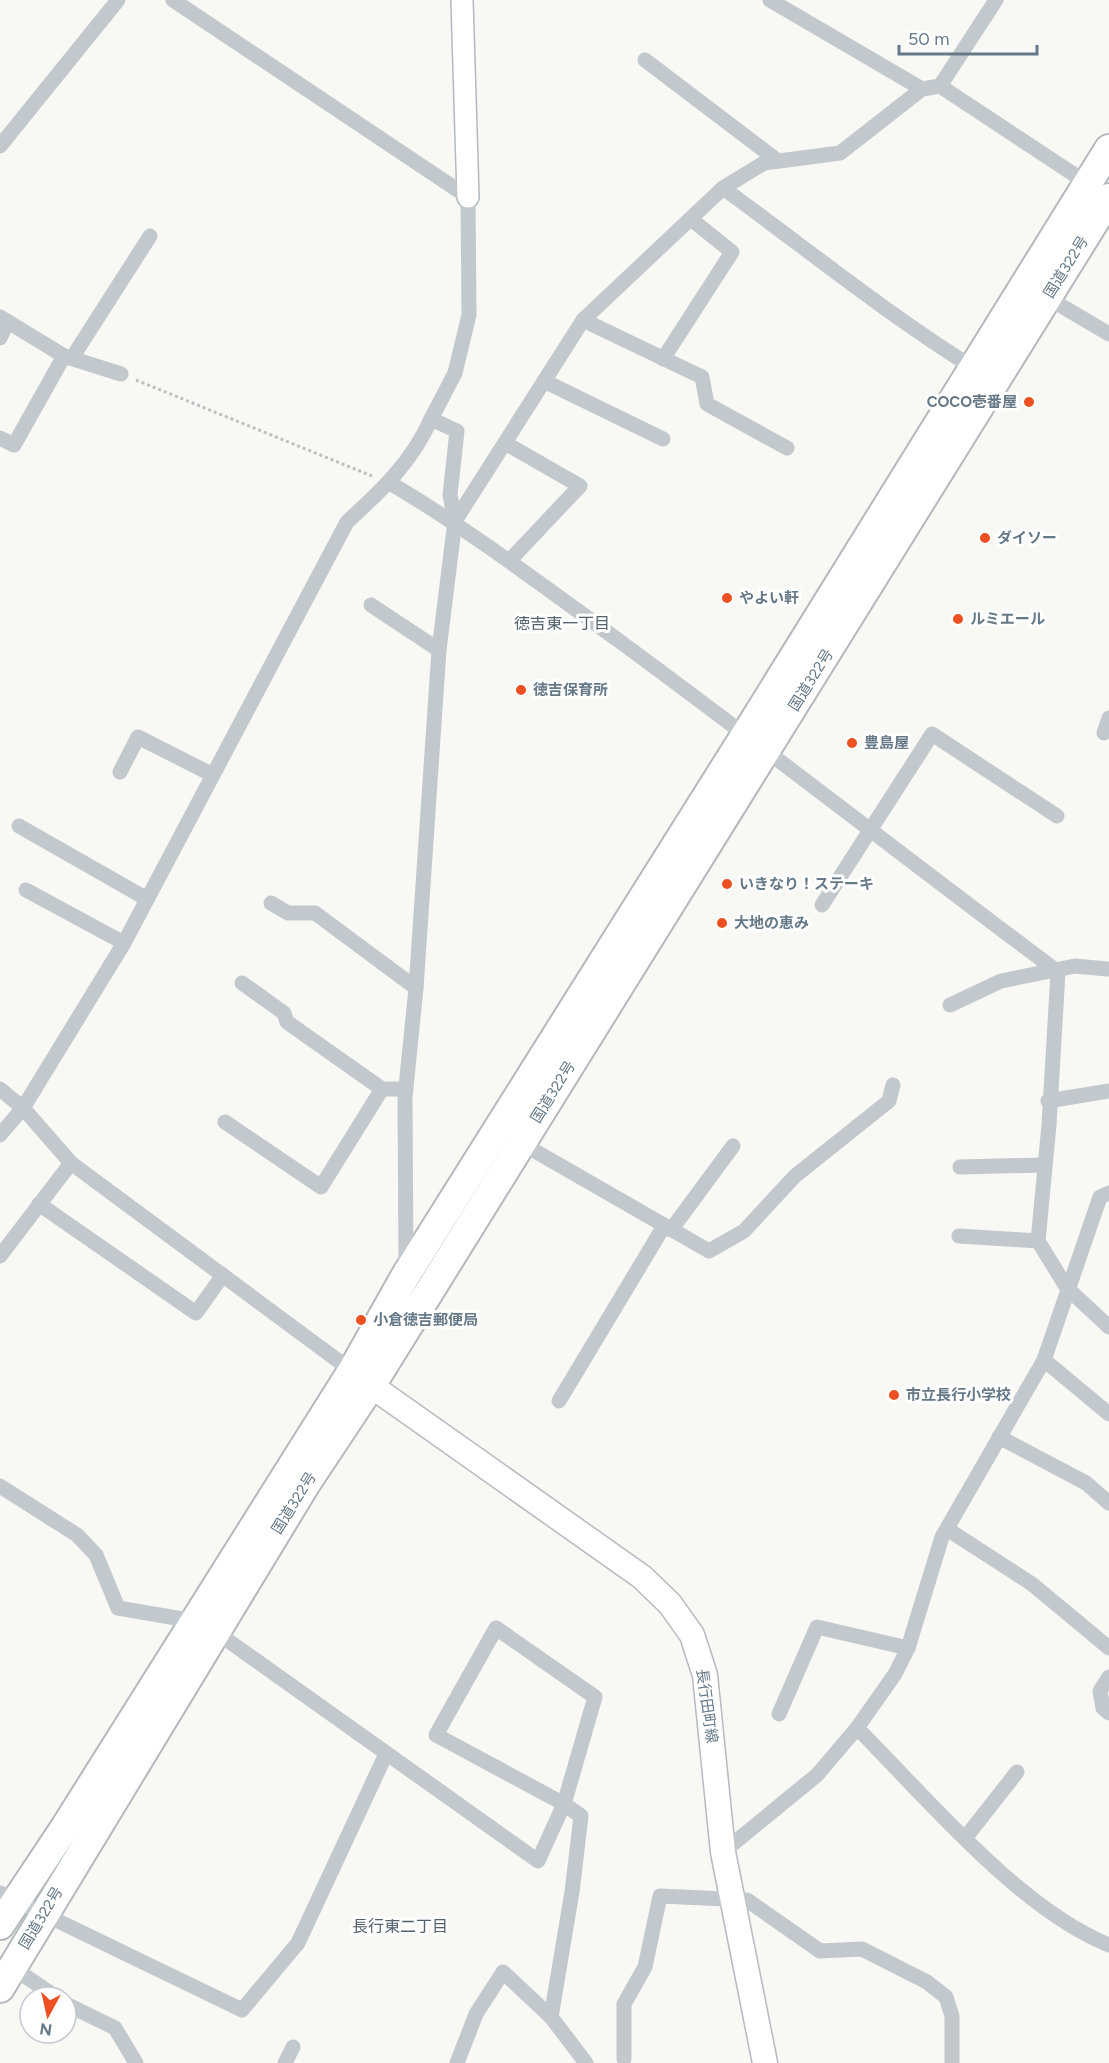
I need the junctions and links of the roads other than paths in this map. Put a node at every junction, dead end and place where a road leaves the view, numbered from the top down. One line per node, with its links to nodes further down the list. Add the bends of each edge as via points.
1 (118, 0): 9 (street)
2 (173, 0): 14 (street)
3 (462, 0): 14 (street)
4 (770, 0): 8 (street)
5 (996, 0): 7 (street)
6 (645, 60): 11 (street)
7 (940, 86): 8 (street); 13 (street)
8 (922, 89): 11 (street, via 840,153)
9 (0, 146)
10 (1109, 149): 13 (highway, 国道322号)
11 (778, 161): 12 (street, via 764,163)
12 (723, 188): 15 (street); 25 (street, via 836,274)
13 (1103, 196): 17 (highway, 国道322号)
14 (468, 197): 27 (street, via 469,315 455,373)
15 (691, 219): 19 (street); 23 (street, via 732,252)
16 (150, 236): 22 (street)
17 (1037, 290): 20 (street); 25 (highway, 国道322号)
18 (4, 320): 21 (street); 22 (street)
19 (583, 320): 23 (street); 26 (street)
20 (1109, 334)
21 (0, 338)
22 (68, 357): 24 (street); 28 (street, via 14,445)
23 (663, 359): 31 (street, via 702,377 707,404)
24 (121, 374)
25 (984, 375): 37 (highway, 国道322号)
26 (544, 381): 29 (street); 30 (street)
27 (431, 419): 32 (street); 33 (street, via 457,431 450,495)
28 (0, 438)
29 (663, 439)
30 (505, 442): 33 (street); 34 (street, via 580,486)
31 (787, 448)
32 (390, 483): 33 (street); 39 (street, via 347,522)
33 (455, 521): 34 (street); 36 (street)
34 (509, 561): 37 (street)
35 (371, 605): 36 (street)
36 (439, 650): 51 (street)
37 (756, 743): 42 (street); 62 (highway, 国道322号); 74 (highway, 国道322号)
38 (120, 772): 39 (street, via 138,737)
39 (213, 775): 44 (street)
40 (1057, 816): 42 (street, via 932,734)
41 (19, 826): 44 (street)
42 (869, 831): 46 (street); 49 (street)
43 (26, 890): 47 (street)
44 (147, 899): 47 (street)
45 (271, 903): 51 (street, via 288,913 315,913)
46 (822, 905)
47 (124, 943): 59 (street)
48 (1108, 967): 49 (street, via 1075,966)
49 (1058, 972): 52 (street, via 1001,981); 58 (street)
50 (242, 983): 55 (street, via 284,1013 287,1022)
51 (416, 988): 56 (street)
52 (950, 1005)
53 (893, 1085): 69 (street, via 889,1101 795,1176 744,1231 708,1251)
54 (0, 1089): 59 (street)
55 (382, 1089): 56 (street); 60 (street, via 321,1187)
56 (406, 1089): 74 (street)
57 (1109, 1091): 58 (street)
58 (1048, 1101): 65 (street)
59 (23, 1108): 61 (street); 64 (street)
60 (225, 1122)
61 (0, 1135)
62 (521, 1143): 69 (street); 78 (highway, 国道322号)
63 (733, 1146): 69 (street)
64 (71, 1163): 68 (street); 73 (street)
65 (1043, 1165): 66 (street); 71 (street)
66 (960, 1167)
67 (1109, 1193): 75 (street, via 1100,1197)
68 (39, 1204): 72 (street); 73 (street, via 196,1313)
69 (668, 1228): 79 (street)
70 (959, 1236): 71 (street)
71 (1038, 1241): 75 (street)
72 (0, 1256)
73 (223, 1275): 78 (street)
74 (406, 1275): 78 (highway, 国道322号)
75 (1068, 1288): 76 (street); 77 (street)
76 (1109, 1327)
77 (1044, 1360): 80 (street); 81 (street)
78 (361, 1379): 85 (highway, 国道322号, via 305,1485); 96 (main road, 長行田町線, via 642,1577 670,1604 692,1635 705,1676)
79 (559, 1401)
80 (1109, 1414)
81 (999, 1437): 83 (street, via 1086,1483); 84 (street)
82 (0, 1486): 85 (street, via 78,1535 96,1555 118,1608)
83 (1109, 1503)
84 (947, 1529): 86 (street); 87 (street, via 1032,1584)
85 (205, 1627): 92 (street); 97 (highway, 国道322号, via 64,1829); 99 (highway, 国道322号)
86 (908, 1648): 90 (street, via 817,1627); 91 (street, via 896,1674)
87 (1109, 1648)
88 (1109, 1677): 89 (street, via 1100,1691 1102,1708)
89 (1109, 1713)
90 (779, 1714)
91 (857, 1728): 95 (street); 96 (street, via 817,1775)
92 (386, 1754): 94 (street, via 538,1861); 99 (street, via 298,1943 242,2010)
93 (1017, 1772): 95 (street)
94 (564, 1804): 94 (street, via 436,1735 496,1628 595,1697); 105 (street, via 581,1816)
95 (966, 1837): 101 (street, via 1055,1915)
96 (723, 1852): 98 (main road, 長行田町線)
97 (8, 1896): 99 (street); 100 (highway, 国道322号)
98 (731, 1901): 107 (street, via 660,1896 645,1967 624,2004); 112 (main road, 長行田町線); 113 (street, via 747,1900 820,1951 862,1949 927,1982 946,1997 952,2016)
99 (44, 1912): 102 (highway, 国道322号)
100 (0, 1925)
101 (1109, 1945)
102 (6, 1978): 103 (street)
103 (24, 1985)
104 (78, 2010): 108 (street, via 115,2028)
105 (551, 2017): 110 (street, via 503,1972 476,2014); 111 (street)
106 (293, 2047): 109 (street)
107 (624, 2059)
108 (136, 2063)
109 (285, 2063)
110 (457, 2063)
111 (586, 2063)
112 (765, 2063)
113 (952, 2063)

